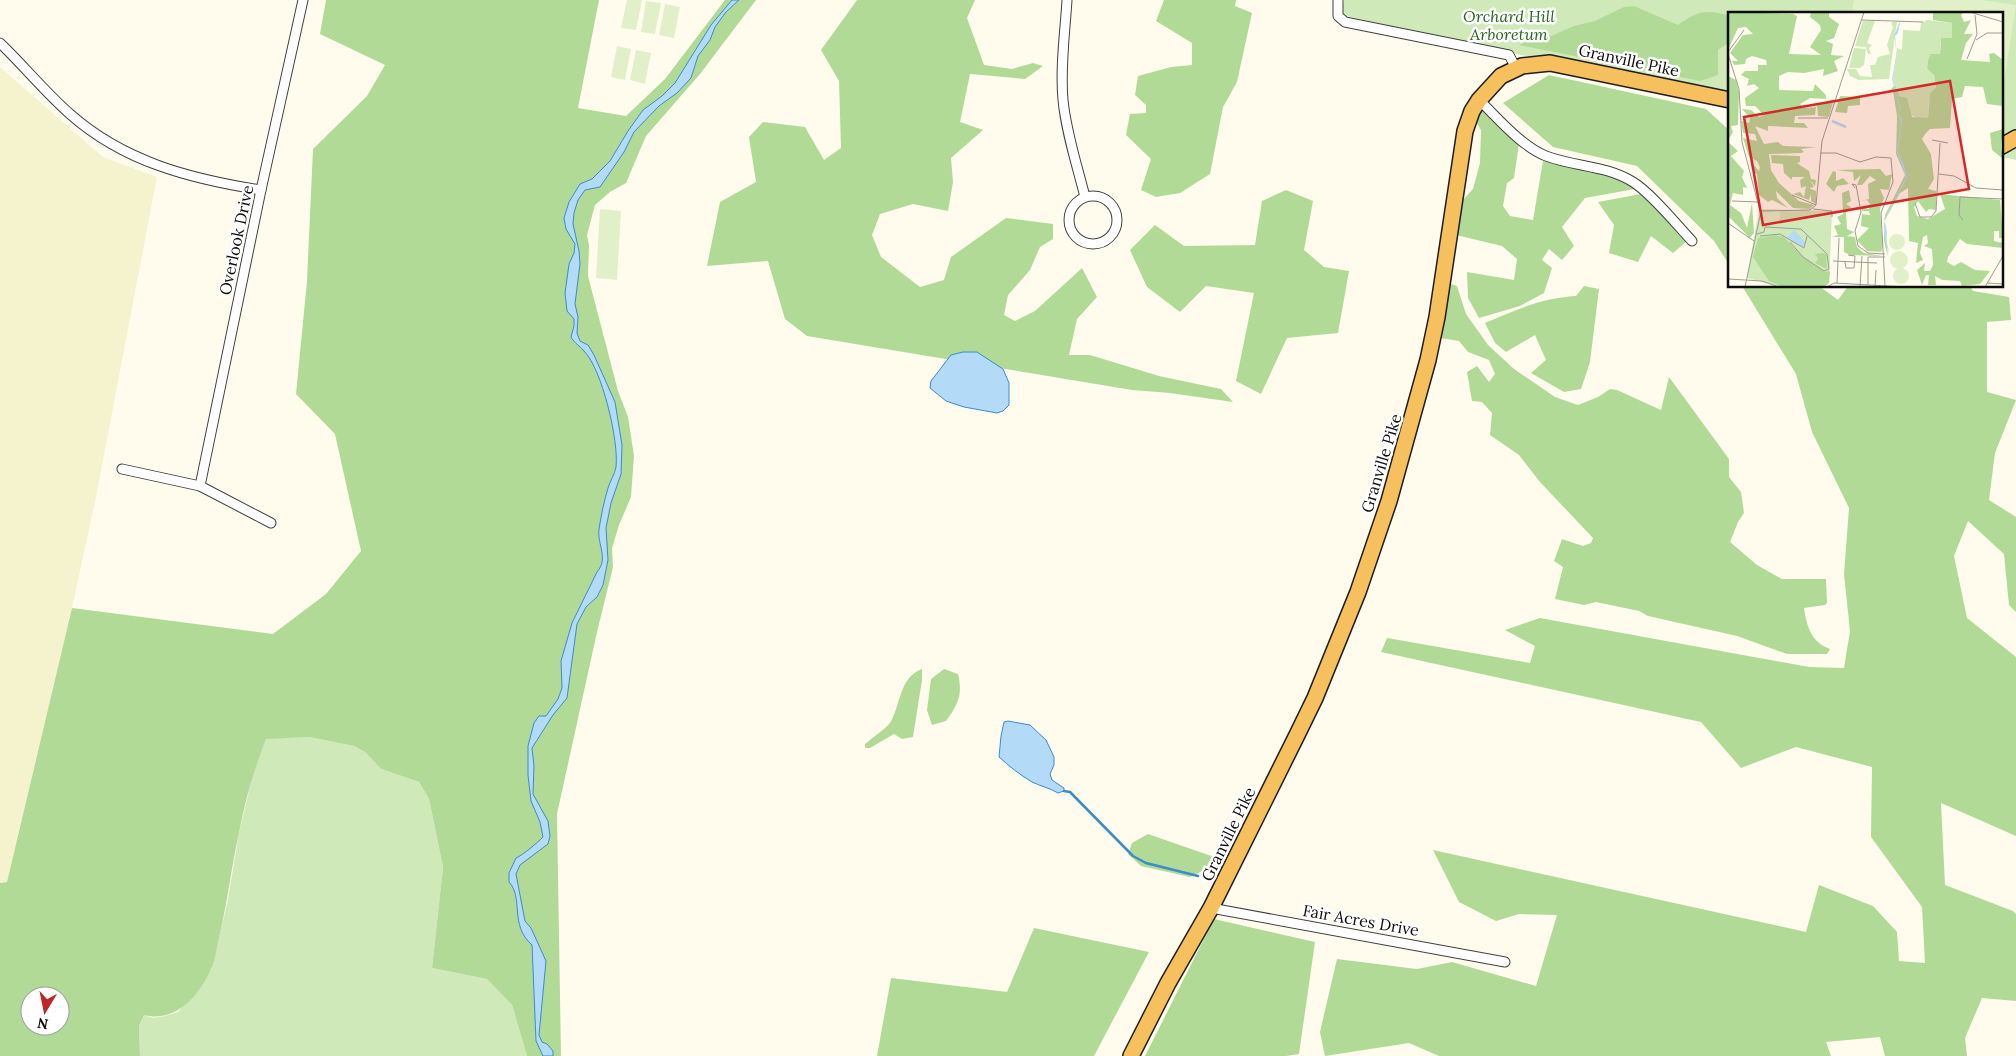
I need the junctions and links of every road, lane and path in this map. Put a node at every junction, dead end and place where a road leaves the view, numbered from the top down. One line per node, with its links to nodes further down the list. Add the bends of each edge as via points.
1 (303, 0): 10 (street, Overlook Drive)
2 (1067, 0): 11 (street, via 1063,100)
3 (1338, 0): 5 (street, via 1338,16 1345,22 1510,55)
4 (0, 43): 10 (street, via 69,113 117,148 184,174)
5 (1516, 68): 6 (highway, Granville Pike, via 1494,81); 7 (highway, Granville Pike, via 1538,63 1561,64)
6 (1478, 100): 12 (street, via 1529,147 1559,160 1607,169 1635,183); 16 (highway, Granville Pike, via 1465,131 1428,360 1389,501 1358,592 1315,698)
7 (1728, 100)
8 (2016, 138): 9 (highway)
9 (2004, 145)
10 (261, 190): 14 (street, Overlook Drive)
11 (1085, 197): 11 (street, via 1071,209 1070,227 1074,236 1092,245 1108,238 1114,231 1116,213 1104,198)
12 (1692, 241)
13 (122, 469): 14 (street)
14 (200, 486): 15 (street)
15 (271, 523)
16 (1211, 908): 17 (street, Fair Acres Drive); 18 (highway, Granville Pike)
17 (1505, 962)
18 (1131, 1056)

